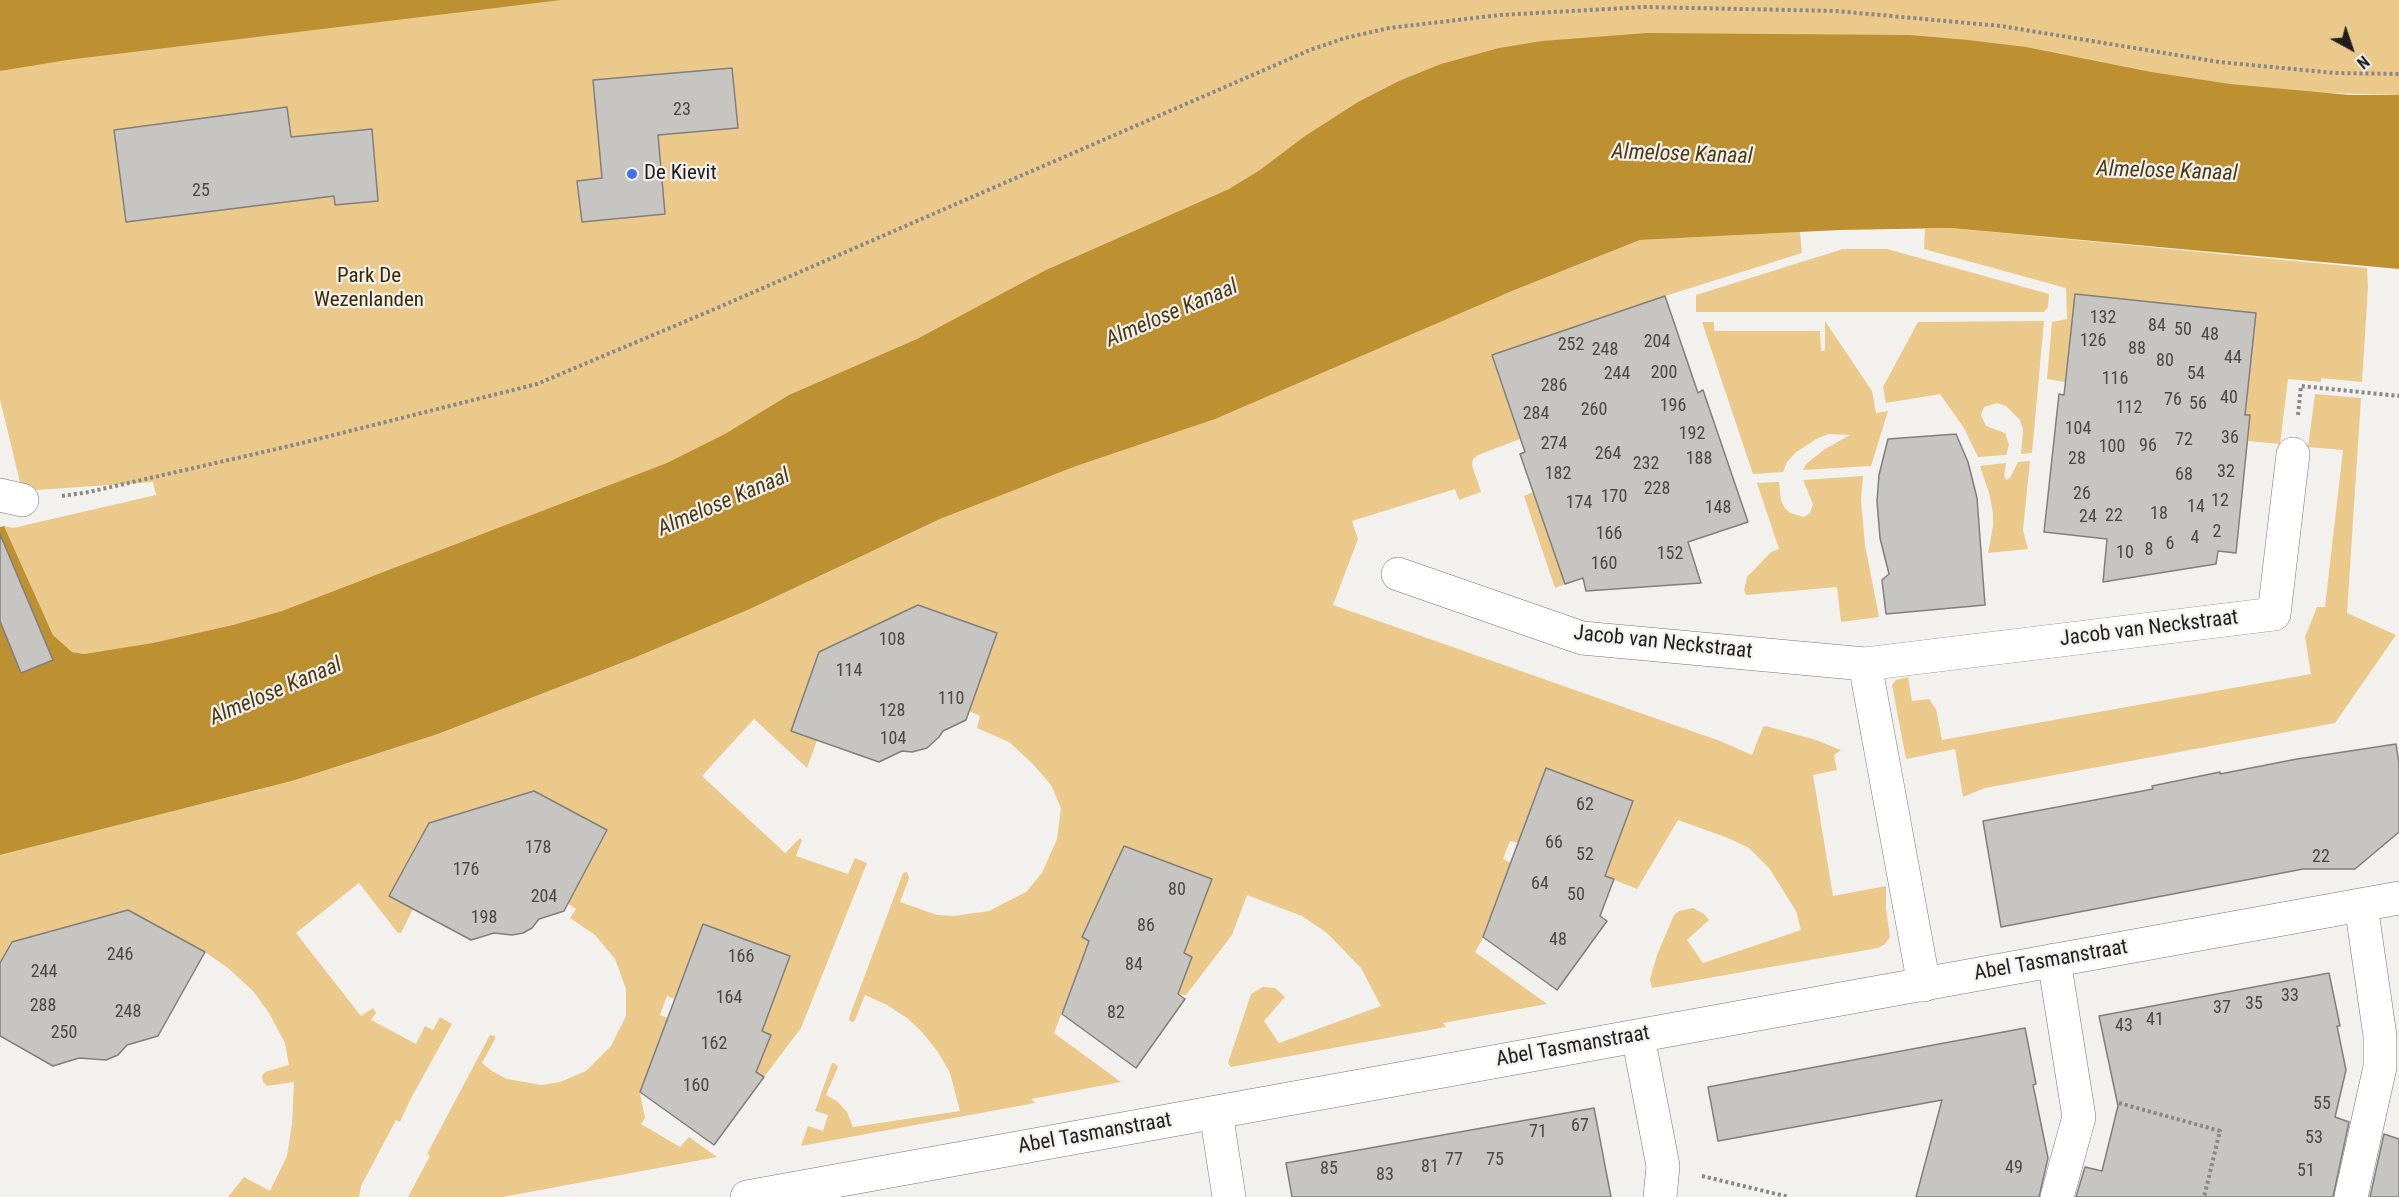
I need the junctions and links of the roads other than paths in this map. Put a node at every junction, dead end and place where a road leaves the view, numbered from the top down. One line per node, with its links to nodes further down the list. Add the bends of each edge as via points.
1 (2294, 454): 3 (street, Jacob van Neckstraat, via 2274,614)
2 (1398, 574): 3 (street, Jacob van Neckstraat, via 1582,638)
3 (1865, 664): 7 (street)
4 (2399, 898): 5 (street, Abel Tasmanstraat)
5 (2361, 905): 6 (street, Abel Tasmanstraat); 15 (street, via 2380,1036 2380,1067)
6 (2054, 960): 7 (street, Abel Tasmanstraat); 14 (street, via 2079,1117)
7 (1924, 985): 8 (street, Abel Tasmanstraat)
8 (1638, 1036): 9 (street, Abel Tasmanstraat); 10 (street)
9 (1216, 1112): 11 (street, Abel Tasmanstraat); 13 (street)
10 (1662, 1181)
11 (795, 1193): 12 (street, Abel Tasmanstraat)
12 (747, 1197)
13 (1229, 1197)
14 (2057, 1197)
15 (2350, 1197)

